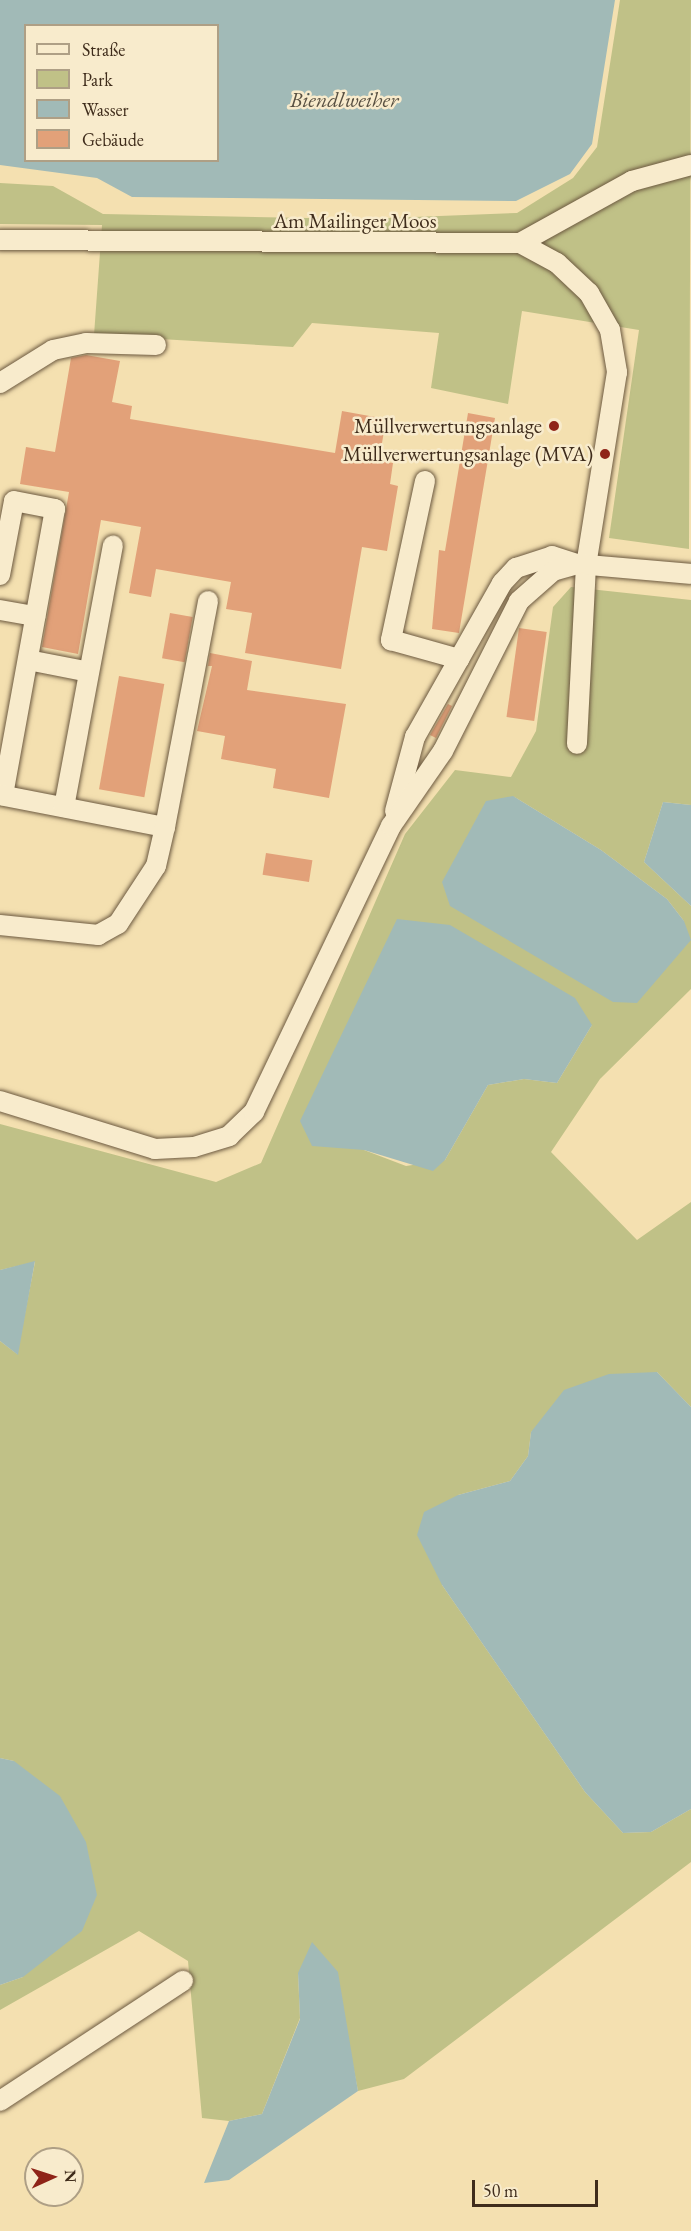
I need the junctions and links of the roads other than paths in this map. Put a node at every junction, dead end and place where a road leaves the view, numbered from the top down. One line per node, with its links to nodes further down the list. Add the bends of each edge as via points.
1 (691, 165): 3 (street, Am Mailinger Moos, via 632,181)
2 (0, 240): 3 (street, Am Mailinger Moos)
3 (520, 243): 8 (street, via 557,263 589,293 610,330 617,372)
4 (156, 345): 5 (street, via 86,343 52,350)
5 (0, 383)
6 (425, 481): 14 (street, via 391,640)
7 (113, 546): 16 (street)
8 (581, 565): 9 (street); 14 (street, via 552,556 516,568); 17 (street); 20 (street, via 553,571 519,601 443,751)
9 (691, 574)
10 (0, 575): 13 (street, via 14,501 55,509)
11 (208, 601): 21 (street)
12 (0, 610): 13 (street)
13 (35, 616): 15 (street)
14 (459, 659): 20 (street, via 415,737)
15 (28, 660): 16 (street); 18 (street)
16 (89, 672): 19 (street)
17 (578, 744)
18 (2, 795): 19 (street)
19 (64, 807): 21 (street)
20 (391, 826): 23 (street, via 254,1112 229,1136 194,1147 155,1149)
21 (165, 827): 22 (street, via 156,866 118,924 98,935)
22 (0, 924)
23 (0, 1101)
24 (183, 1981): 25 (street)
25 (0, 2101)

